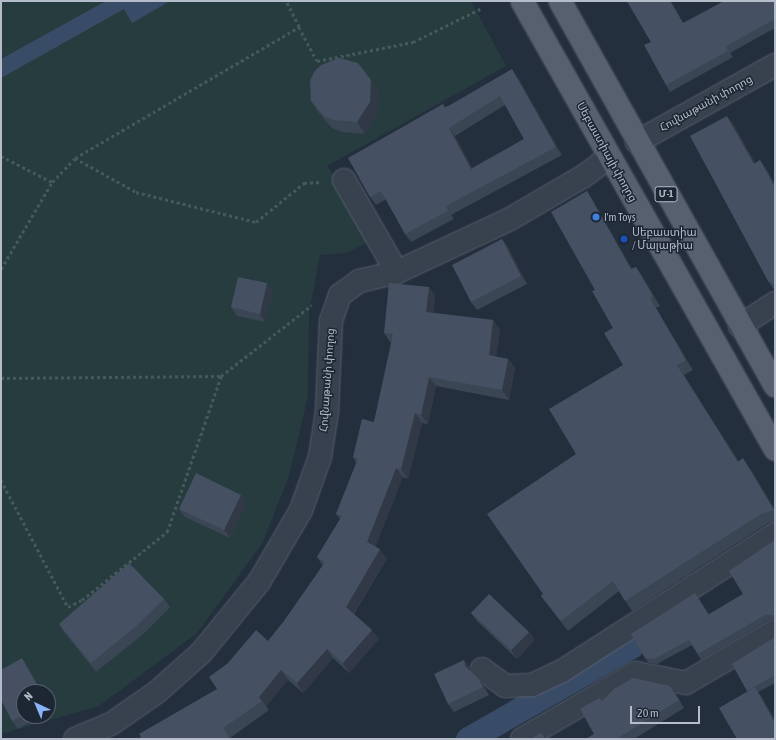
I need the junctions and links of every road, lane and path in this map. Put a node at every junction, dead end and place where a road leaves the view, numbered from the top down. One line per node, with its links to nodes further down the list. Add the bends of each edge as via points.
1 (286, 1): 5 (path)
2 (522, 1): 10 (main road, Սեբաստիայի փողոց)
3 (560, 1): 7 (main road, Մ-1)
4 (480, 9): 5 (path, via 413,42 317,61)
5 (299, 27): 9 (path)
6 (775, 64): 7 (street, Հովնաթանի փողոց)
7 (637, 142): 17 (main road, Մ-1)
8 (1, 156): 12 (path)
9 (75, 158): 11 (path, via 136,192 256,222 304,183); 12 (path)
10 (609, 158): 14 (street, via 584,176 510,219); 21 (main road, Սեբաստիայի փողոց)
11 (344, 180): 14 (street)
12 (52, 182): 13 (path)
13 (1, 269)
14 (398, 272): 15 (street, via 359,281)
15 (340, 295): 18 (path, via 323,296); 26 (street, Հովնաթանի փողոց, via 331,321 327,411 320,457 301,510 263,575 200,653 157,692 111,724)
16 (775, 303): 17 (street)
17 (740, 326): 20 (main road, Մ-1)
18 (221, 376): 19 (path); 22 (path, via 167,532 82,600 68,607)
19 (1, 378)
20 (775, 386)
21 (775, 449)
22 (1, 480)
23 (775, 534): 25 (street, via 562,671 532,685 505,686)
24 (775, 630): 27 (street, via 686,683 636,673)
25 (482, 669)
26 (75, 739)
27 (522, 739)

